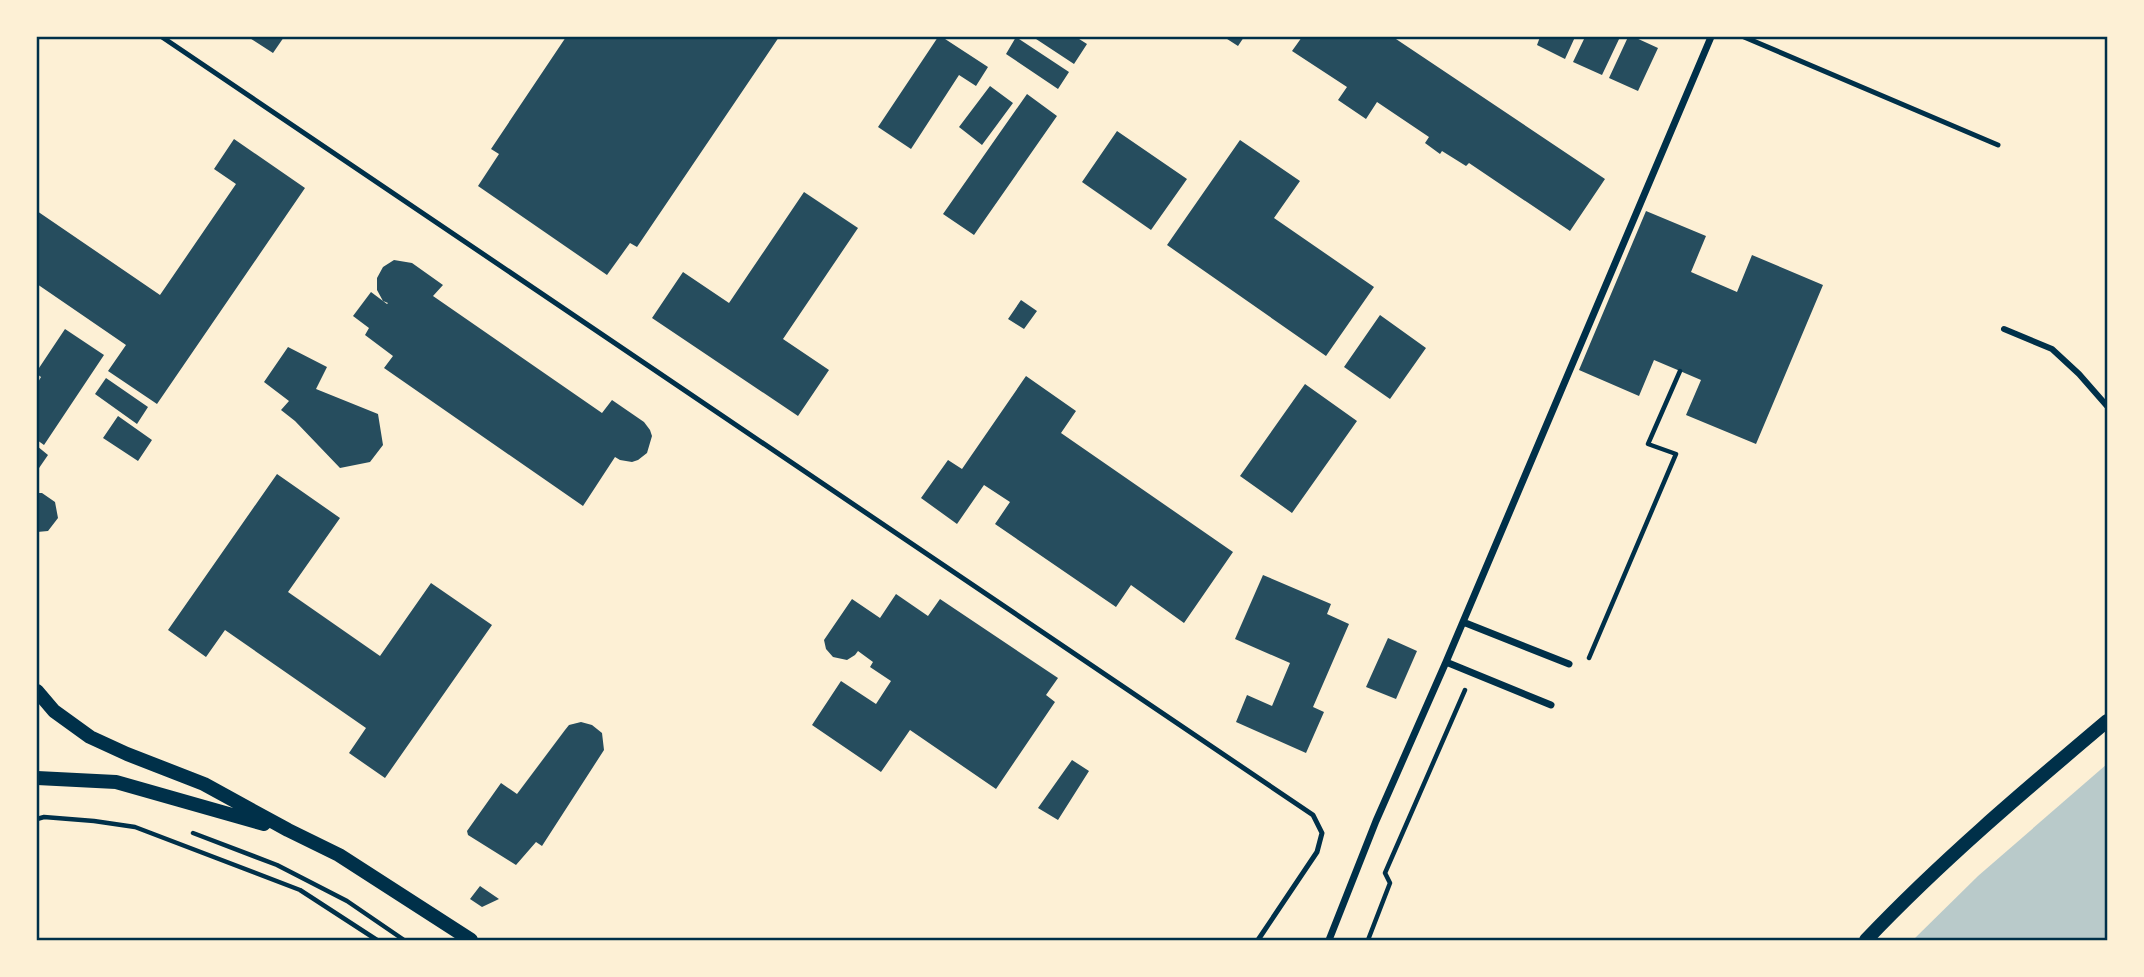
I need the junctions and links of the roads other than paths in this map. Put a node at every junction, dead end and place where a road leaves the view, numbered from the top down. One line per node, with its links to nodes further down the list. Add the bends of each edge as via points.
1 (162, 37): 16 (lane, via 1314,816 1321,833 1317,852)
2 (1711, 37): 7 (street)
3 (1744, 37): 4 (lane)
4 (1998, 145)
5 (2004, 329): 6 (street, via 2052,349)
6 (2107, 406)
7 (1463, 621): 8 (street); 9 (street)
8 (1446, 662): 11 (street); 17 (street)
9 (1569, 664)
10 (37, 691): 14 (main road, via 54,711 90,737 204,784)
11 (1551, 705)
12 (2107, 721): 18 (main road, via 1982,827)
13 (37, 778): 14 (main road, via 116,782)
14 (288, 830): 15 (main road, via 339,855)
15 (471, 940)
16 (1258, 940)
17 (1329, 940)
18 (1866, 940)

